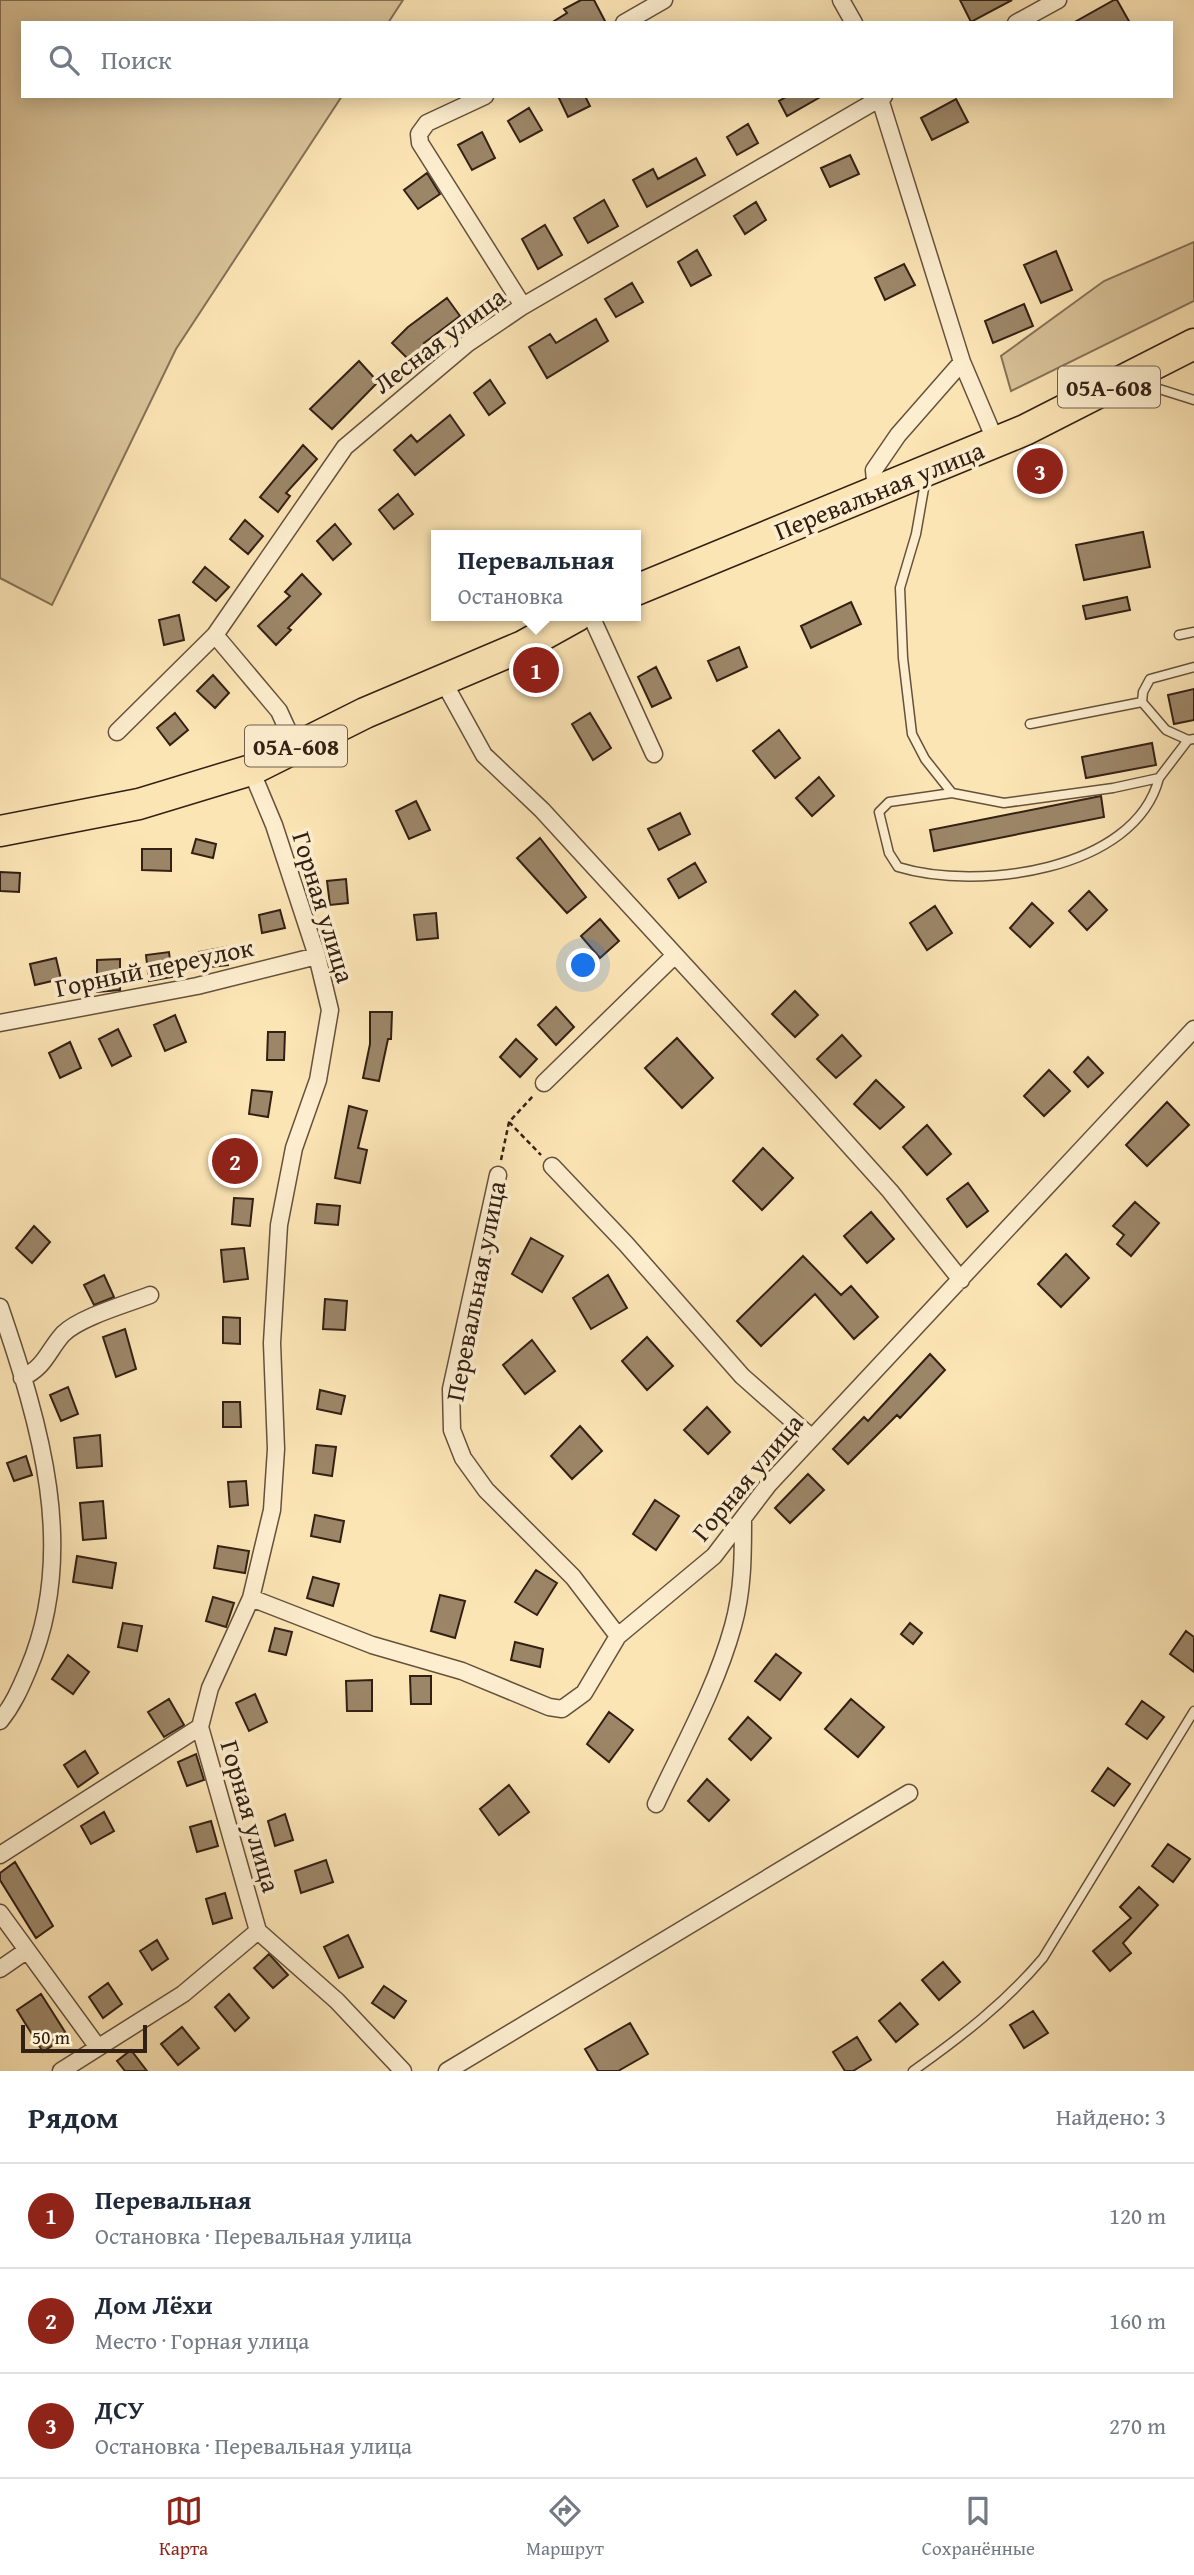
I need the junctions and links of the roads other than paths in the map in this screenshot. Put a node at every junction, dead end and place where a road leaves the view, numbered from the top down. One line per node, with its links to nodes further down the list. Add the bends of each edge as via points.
1 (664, 0): 4 (street)
2 (841, 0): 5 (street)
3 (1058, 0): 6 (street)
4 (627, 21)
5 (853, 21)
6 (1020, 21)
7 (481, 98): 10 (street, via 427,123 420,143)
8 (879, 98): 10 (street, Лесная улица)
9 (881, 98): 12 (street)
10 (523, 306): 22 (street, Лесная улица, via 467,344 345,447)
11 (1194, 344): 13 (highway, Перевальная улица / 05А-608)
12 (962, 362): 15 (street); 17 (street, via 898,435 874,470)
13 (1124, 379): 14 (lane); 15 (highway, Перевальная улица / 05А-608)
14 (1194, 400)
15 (996, 442): 16 (highway, Перевальная улица / 05А-608)
16 (927, 471): 17 (highway, Перевальная улица / 05А-608); 34 (lane, via 900,588 903,658 912,734)
17 (876, 491): 18 (highway, Перевальная улица / 05А-608)
18 (641, 588)
19 (568, 621): 25 (highway, 05А-608, via 523,646)
20 (593, 621): 31 (street)
21 (1194, 632): 23 (lane)
22 (215, 635): 28 (street, Лесная улица); 30 (street, via 279,710)
23 (1179, 635)
24 (1194, 667): 26 (lane, via 1150,680)
25 (442, 679): 30 (highway, 05А-608); 36 (street, via 484,755 542,810)
26 (1143, 702): 27 (lane); 29 (lane, via 1166,730)
27 (1030, 724)
28 (117, 732)
29 (1191, 739): 33 (lane)
30 (295, 746): 32 (highway, 05А-608)
31 (654, 754)
32 (251, 770): 35 (highway, 05А-608, via 139,804); 37 (street, Горная улица)
33 (1159, 778): 34 (lane, via 1004,803); 34 (lane, via 1155,794 1115,841 1075,860 990,876 918,873 898,867 889,853 880,812 889,802)
34 (952, 793)
35 (0, 831)
36 (675, 955): 40 (street); 43 (street, via 890,1191)
37 (317, 957): 38 (street, Горный переулок, via 197,986); 49 (street, Горная улица, via 330,1010 318,1080 294,1148 279,1225 271,1343 276,1449 272,1510)
38 (0, 1023)
39 (1194, 1029): 43 (street, Горная улица)
40 (544, 1083)
41 (552, 1166): 47 (street, via 742,1376)
42 (498, 1175): 50 (street, Перевальная улица, via 451,1389 453,1430 463,1458 486,1490 573,1577)
43 (961, 1280): 47 (street, Горная улица)
44 (150, 1295): 46 (street, via 77,1324 64,1334 39,1370)
45 (0, 1307): 46 (street)
46 (22, 1378): 52 (street, via 42,1451 52,1515 52,1590 40,1642 13,1705)
47 (811, 1437): 48 (street, Горная улица)
48 (743, 1519): 50 (street, Горная улица, via 714,1556); 55 (street, via 743,1571 734,1623 721,1664)
49 (251, 1598): 50 (street, Горная улица, via 372,1645 462,1671 562,1709 584,1693); 53 (street, Горная улица, via 210,1688)
50 (618, 1636)
51 (1194, 1711): 65 (lane, via 1043,1958 1016,1990 971,2030)
52 (0, 1721)
53 (200, 1727): 56 (street); 58 (street, Горная улица)
54 (909, 1793): 64 (street)
55 (656, 1804)
56 (0, 1855)
57 (0, 1913): 59 (street)
58 (258, 1931): 61 (street, Горная улица, via 183,1994); 62 (street, Горная улица, via 337,2001)
59 (26, 1951): 60 (street); 61 (street)
60 (0, 1969)
61 (97, 2046): 63 (street, Горная улица)
62 (398, 2069)
63 (61, 2071)
64 (447, 2071)
65 (913, 2071)

